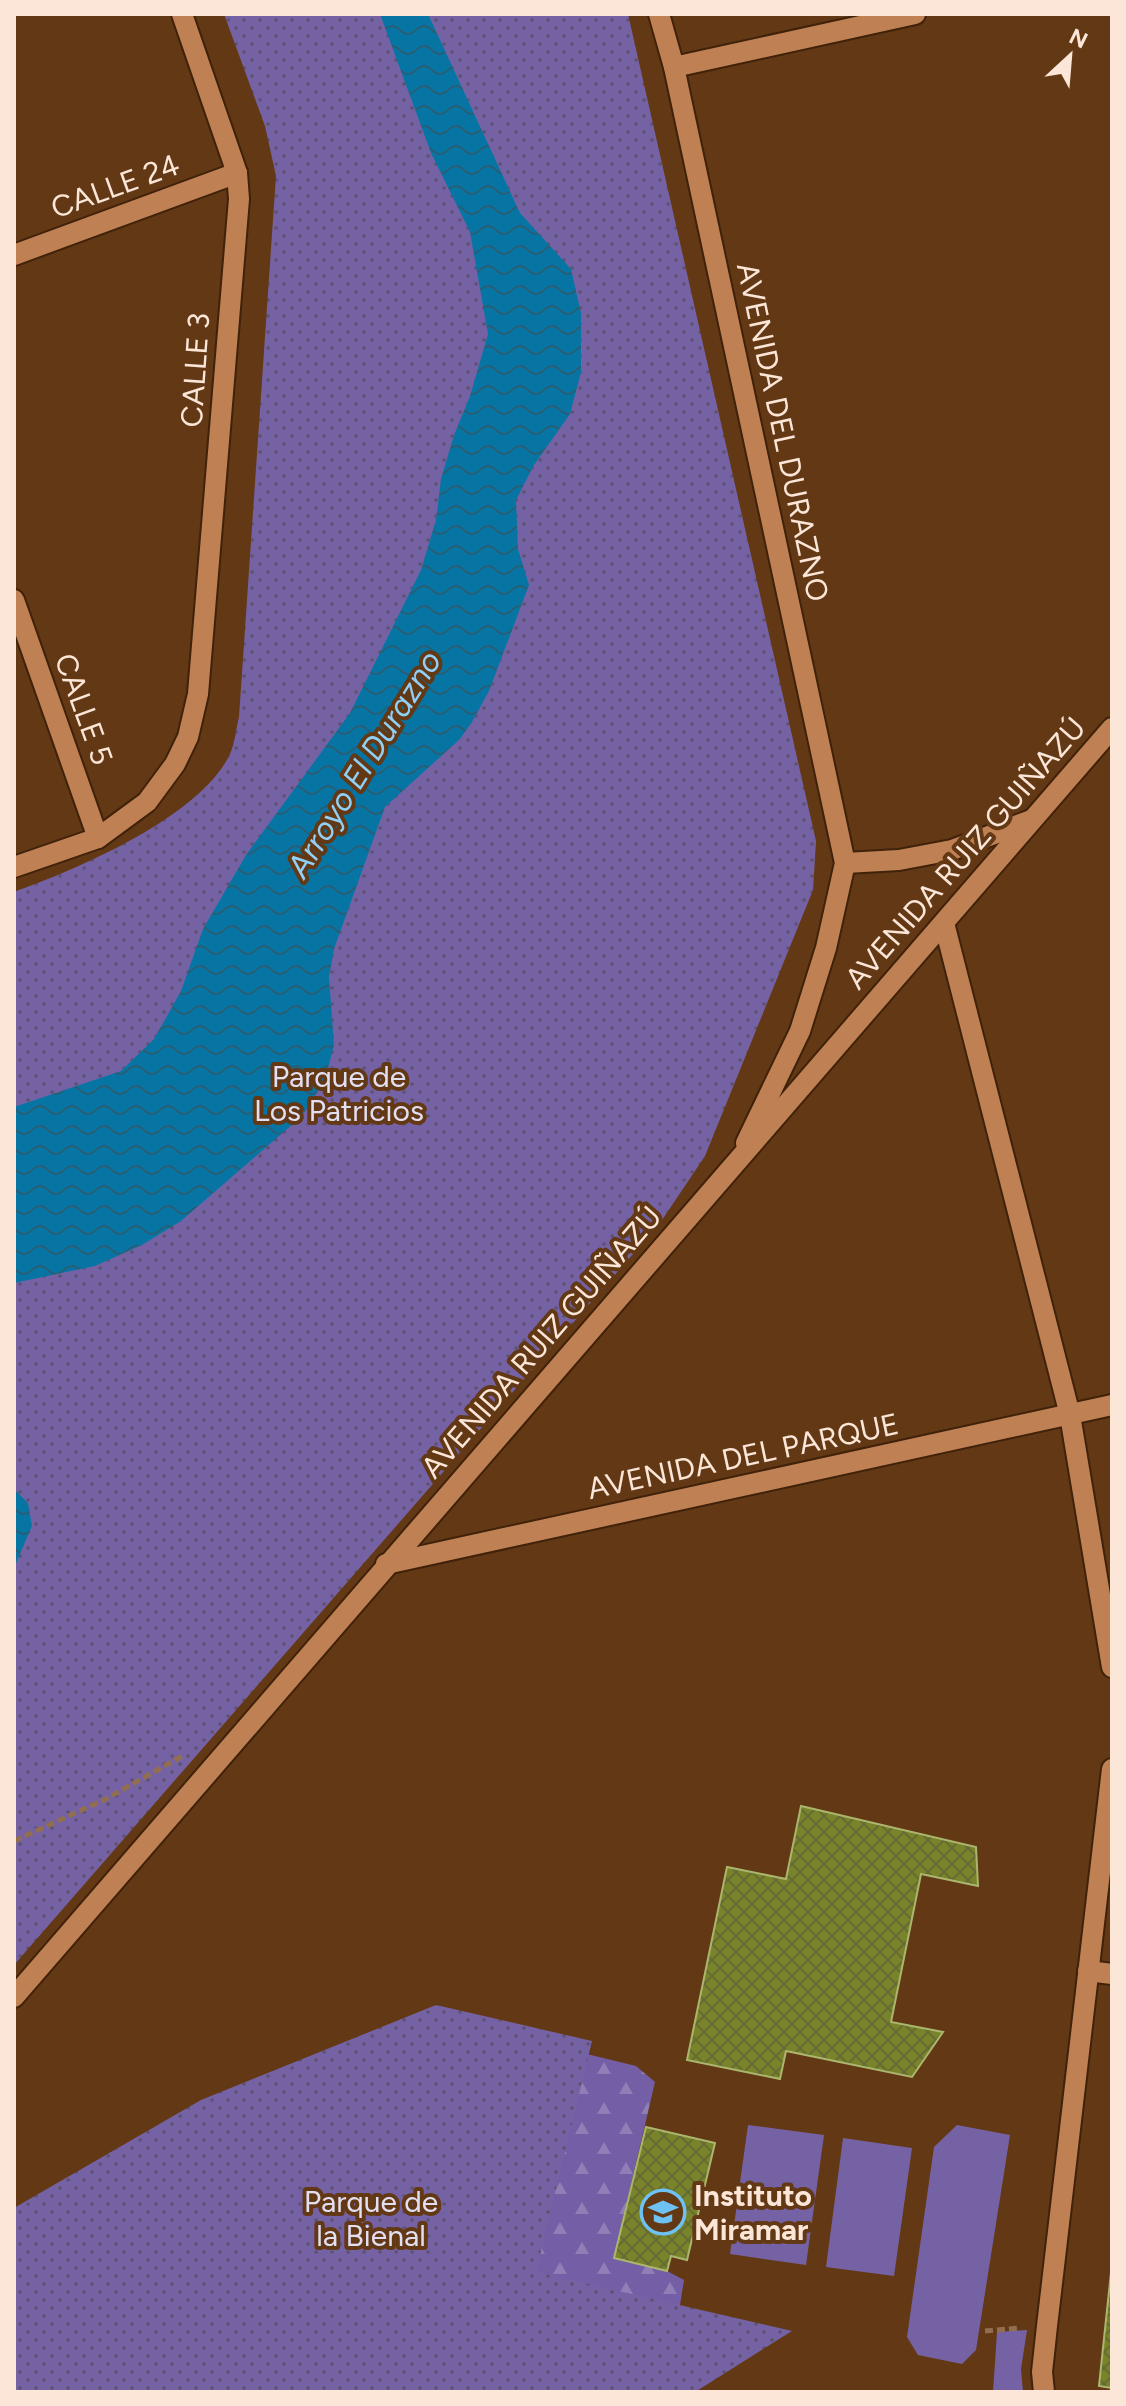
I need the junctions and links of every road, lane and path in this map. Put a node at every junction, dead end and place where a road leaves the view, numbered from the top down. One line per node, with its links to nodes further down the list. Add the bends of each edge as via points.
1 (182, 14): 5 (street, CALLE 3)
2 (659, 14): 4 (street, AVENIDA DEL DURAZNO)
3 (915, 14): 4 (street)
4 (674, 67): 11 (street, AVENIDA DEL DURAZNO)
5 (237, 173): 6 (street, CALLE 24); 10 (street, CALLE 3, via 198,694 175,764 147,802)
6 (14, 255)
7 (14, 600): 10 (street, CALLE 5)
8 (1112, 728): 9 (street, AVENIDA RUIZ GUIÑAZÚ)
9 (1034, 819): 11 (street, via 952,850); 13 (street, AVENIDA RUIZ GUIÑAZÚ)
10 (98, 838): 12 (street, CALLE 3)
11 (845, 863): 14 (street, via 800,1031)
12 (14, 867)
13 (944, 923): 14 (street, AVENIDA RUIZ GUIÑAZÚ); 16 (street)
14 (734, 1168): 17 (street, AVENIDA RUIZ GUIÑAZÚ)
15 (1112, 1405): 16 (street, AVENIDA DEL PARQUE)
16 (1070, 1415): 17 (street, AVENIDA DEL PARQUE); 18 (street)
17 (386, 1564): 24 (street, AVENIDA RUIZ GUIÑAZÚ)
18 (1112, 1667)
19 (196, 1748): 21 (path, via 106,1799)
20 (1112, 1769): 22 (street)
21 (14, 1841)
22 (1088, 1971): 23 (street); 25 (street, via 1042,2372)
23 (1112, 1974)
24 (14, 1997)
25 (1044, 2392)

